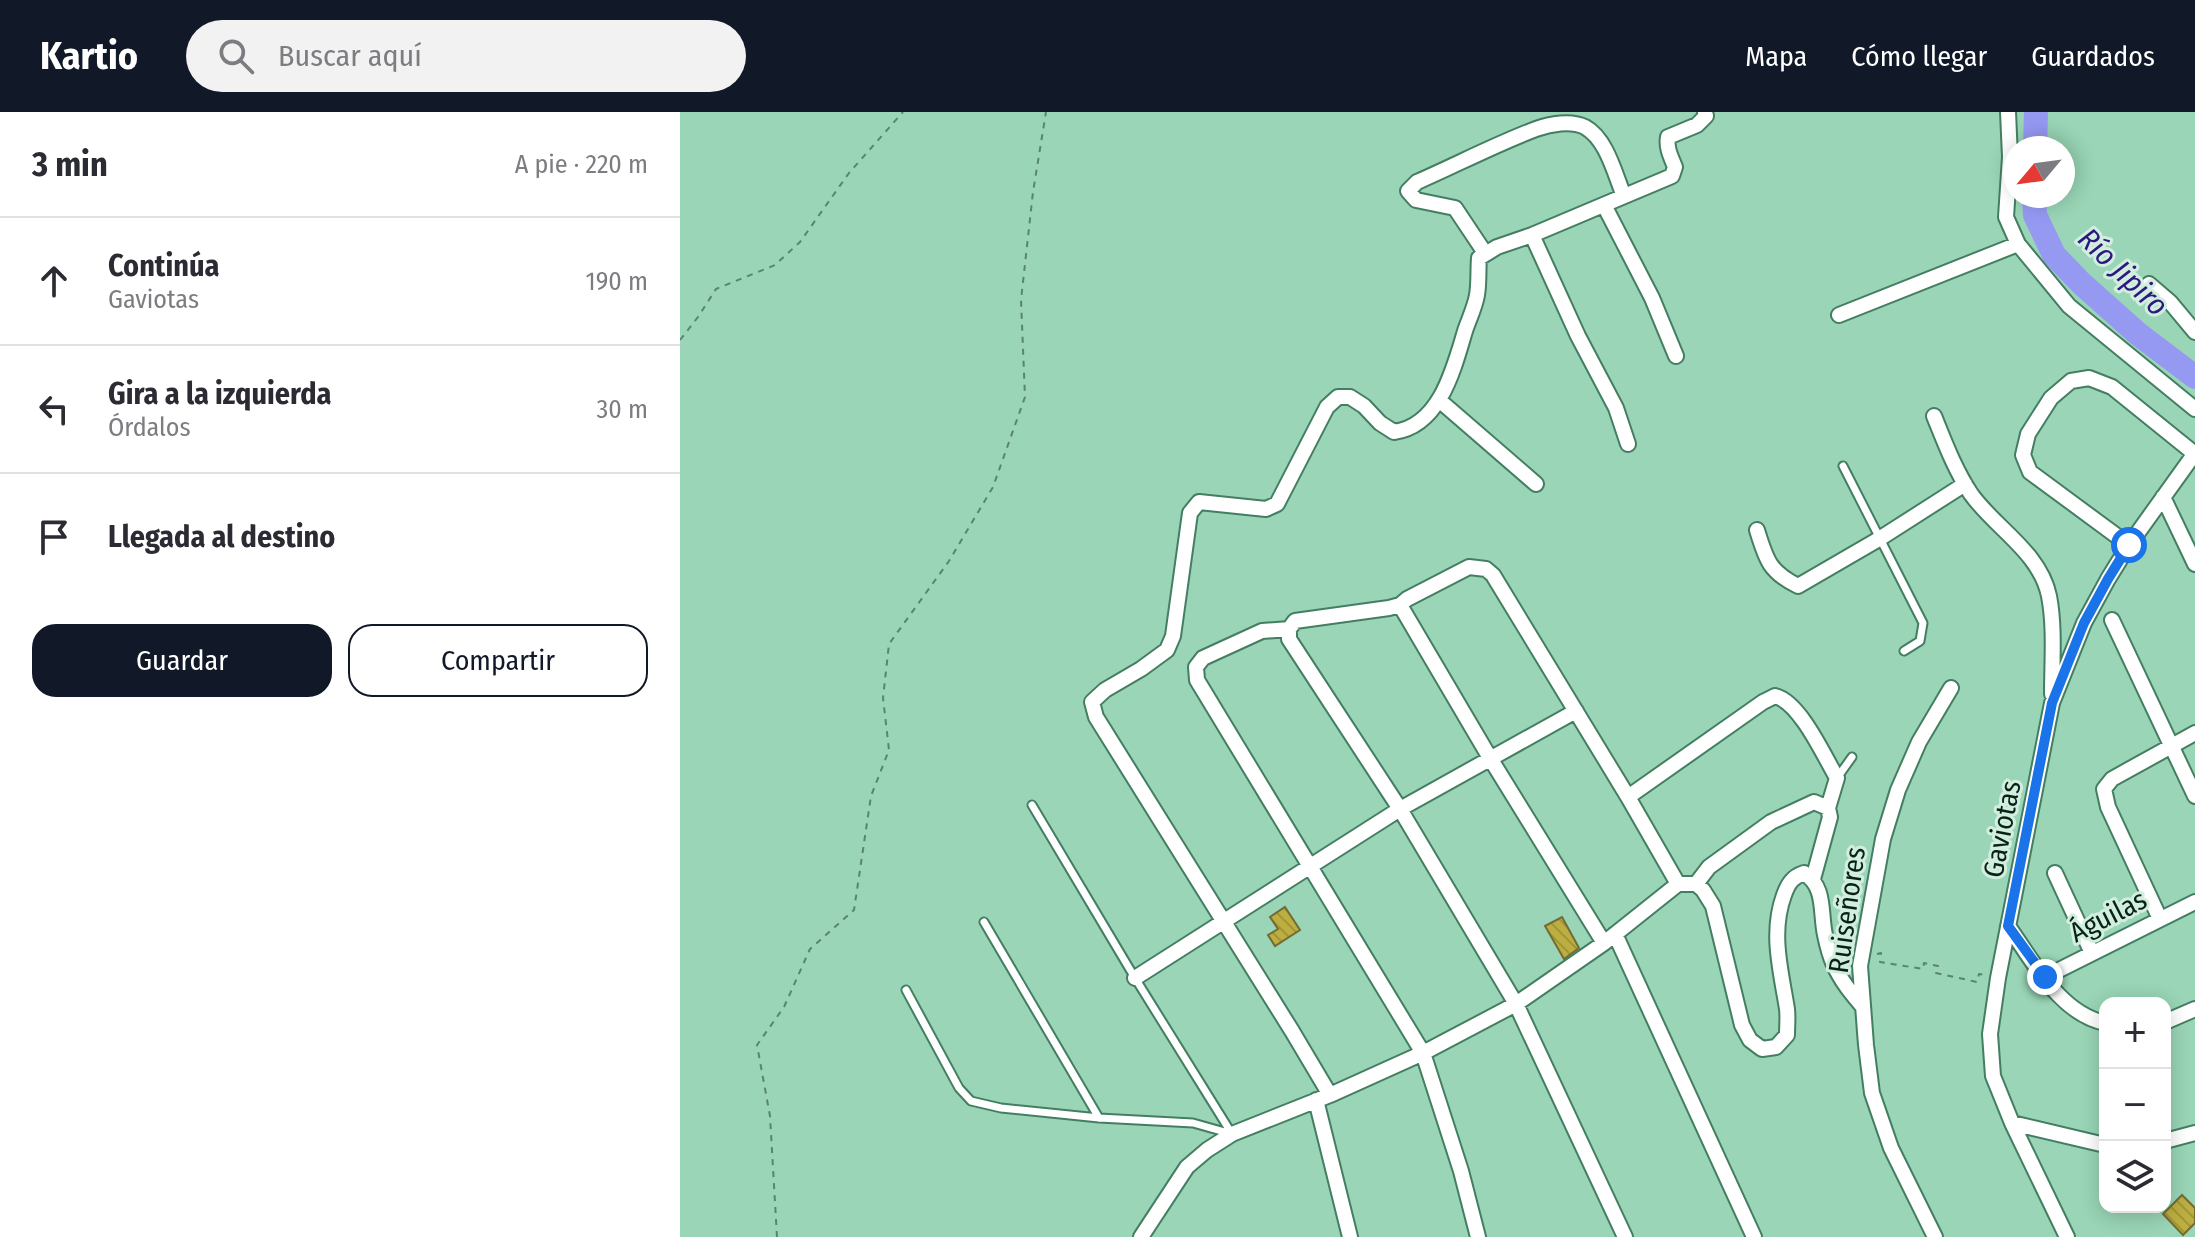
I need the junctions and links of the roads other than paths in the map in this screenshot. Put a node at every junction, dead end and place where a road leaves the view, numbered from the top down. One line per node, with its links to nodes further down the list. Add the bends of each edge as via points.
1 (1705, 112): 3 (street, via 1697,125 1668,137 1672,176)
2 (2008, 112): 6 (street, via 2006,217)
3 (1624, 196): 4 (street); 7 (street, via 1596,137 1567,124 1539,128 1417,182 1408,191 1416,200 1455,208)
4 (1604, 205): 5 (street); 11 (street)
5 (1532, 235): 7 (street); 15 (street, via 1616,408)
6 (2018, 244): 9 (street); 13 (street, via 2069,306)
7 (1485, 253): 12 (street, via 1479,258 1477,295)
8 (2149, 284): 10 (street)
9 (1839, 315)
10 (2195, 332)
11 (1676, 356)
12 (1439, 400): 18 (street); 50 (street, via 1422,419 1394,432 1358,401 1338,397 1327,407 1277,504 1266,509 1199,502 1190,513 1167,650 1092,702 1096,717)
13 (2195, 409)
14 (1934, 416): 19 (street)
15 (1628, 444)
16 (2195, 454): 20 (street, Gaviotas); 23 (street, via 2112,387 2089,378 2071,381 2051,398 2028,434 2023,455 2030,472)
17 (1843, 466): 22 (lane)
18 (1536, 484)
19 (1965, 484): 22 (street); 30 (street, via 1995,523 2025,549 2049,594)
20 (2163, 497): 23 (street, Gaviotas); 24 (street)
21 (1757, 530): 22 (street, via 1768,564 1798,586)
22 (1879, 539): 28 (lane, via 1923,623 1920,641)
23 (2129, 545): 30 (street, Gaviotas, via 2084,623)
24 (2195, 564)
25 (1400, 605): 27 (street, via 1304,619); 31 (street, via 1469,567 1486,569); 35 (street)
26 (2112, 620): 33 (street)
27 (1289, 629): 41 (street, via 1289,639); 42 (street, via 1262,631 1203,658 1196,667 1197,680)
28 (1904, 651)
29 (1951, 688): 58 (street, Ruiseñores, via 1919,742 1883,839 1860,966)
30 (2052, 703): 51 (street, Gaviotas)
31 (1576, 711): 35 (street); 38 (street)
32 (2195, 733): 33 (street)
33 (2170, 745): 37 (street); 48 (street, via 2104,789)
34 (1852, 757): 36 (lane)
35 (1490, 758): 41 (street); 52 (street)
36 (1837, 778): 38 (street, via 1798,712 1775,696); 40 (street)
37 (2195, 796)
38 (1628, 797): 45 (street)
39 (1032, 805): 55 (lane)
40 (1828, 808): 44 (street); 46 (street, via 1810,802 1771,822 1709,867)
41 (1400, 809): 42 (street); 57 (street)
42 (1311, 868): 50 (street); 62 (street)
43 (2055, 873): 53 (street)
44 (1813, 879): 46 (street, via 1804,873 1794,876 1779,907 1776,936 1787,1035 1776,1047 1762,1049 1742,1025 1713,906); 58 (street, via 1833,964)
45 (1678, 884): 46 (street); 52 (street)
46 (1696, 884)
47 (2195, 902): 48 (street, Águilas)
48 (2160, 919): 53 (street, Águilas)
49 (984, 922): 64 (lane)
50 (1224, 924): 55 (street); 63 (street, via 1292,1031)
51 (2008, 926): 54 (street); 65 (street, Gaviotas, via 1990,1034 1993,1076)
52 (1610, 939): 57 (street); 74 (street)
53 (2092, 953): 54 (street, Águilas)
54 (2045, 977): 61 (street, via 2062,999)
55 (1135, 978): 67 (lane)
56 (906, 990): 64 (lane, via 971,1101)
57 (1516, 1004): 62 (street); 73 (street)
58 (1863, 1007): 75 (street, Ruiseñores, via 1872,1093 1891,1148)
59 (2195, 1009): 60 (street)
60 (2171, 1019)
61 (2099, 1022)
62 (1423, 1053): 63 (street); 72 (street)
63 (1323, 1098): 67 (street); 71 (street)
64 (1099, 1118): 67 (lane, via 1193,1123)
65 (2012, 1123): 69 (street); 76 (street, Gaviotas)
66 (2195, 1133): 68 (street)
67 (1232, 1134): 70 (street, via 1187,1167)
68 (2171, 1139)
69 (2099, 1144)
70 (1141, 1237)
71 (1350, 1237)
72 (1478, 1237)
73 (1625, 1237)
74 (1754, 1237)
75 (1935, 1237)
76 (2067, 1237)

